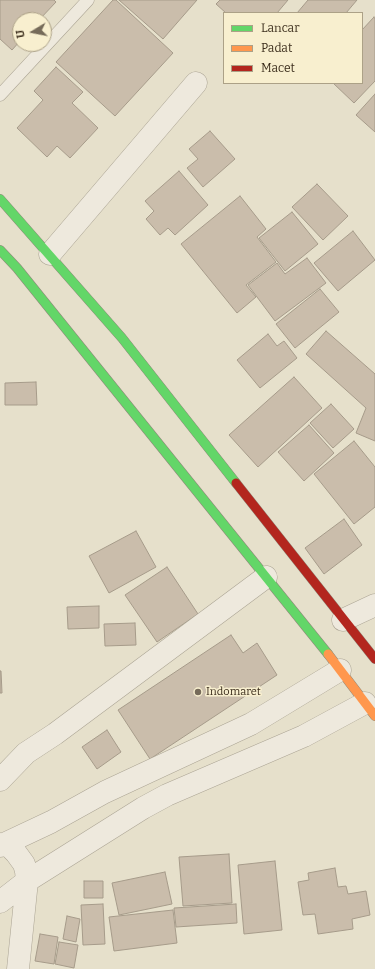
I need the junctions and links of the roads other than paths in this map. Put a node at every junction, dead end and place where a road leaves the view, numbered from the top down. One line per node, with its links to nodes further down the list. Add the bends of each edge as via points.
1 (88, 0): 3 (lane)
2 (196, 83): 6 (street)
3 (0, 95)
4 (0, 199): 6 (highway)
5 (0, 250): 7 (highway)
6 (50, 254): 9 (highway, via 122,338)
7 (266, 577): 11 (highway); 13 (street, via 26,753)
8 (375, 605): 9 (street)
9 (343, 620): 10 (highway)
10 (375, 659)
11 (340, 670): 12 (highway); 14 (street, via 251,724 105,792 51,822)
12 (370, 709): 15 (street, via 149,805)
13 (0, 780)
14 (1, 845): 15 (street, via 16,853 24,864)
15 (27, 881): 16 (street); 17 (street)
16 (0, 902)
17 (18, 969)

